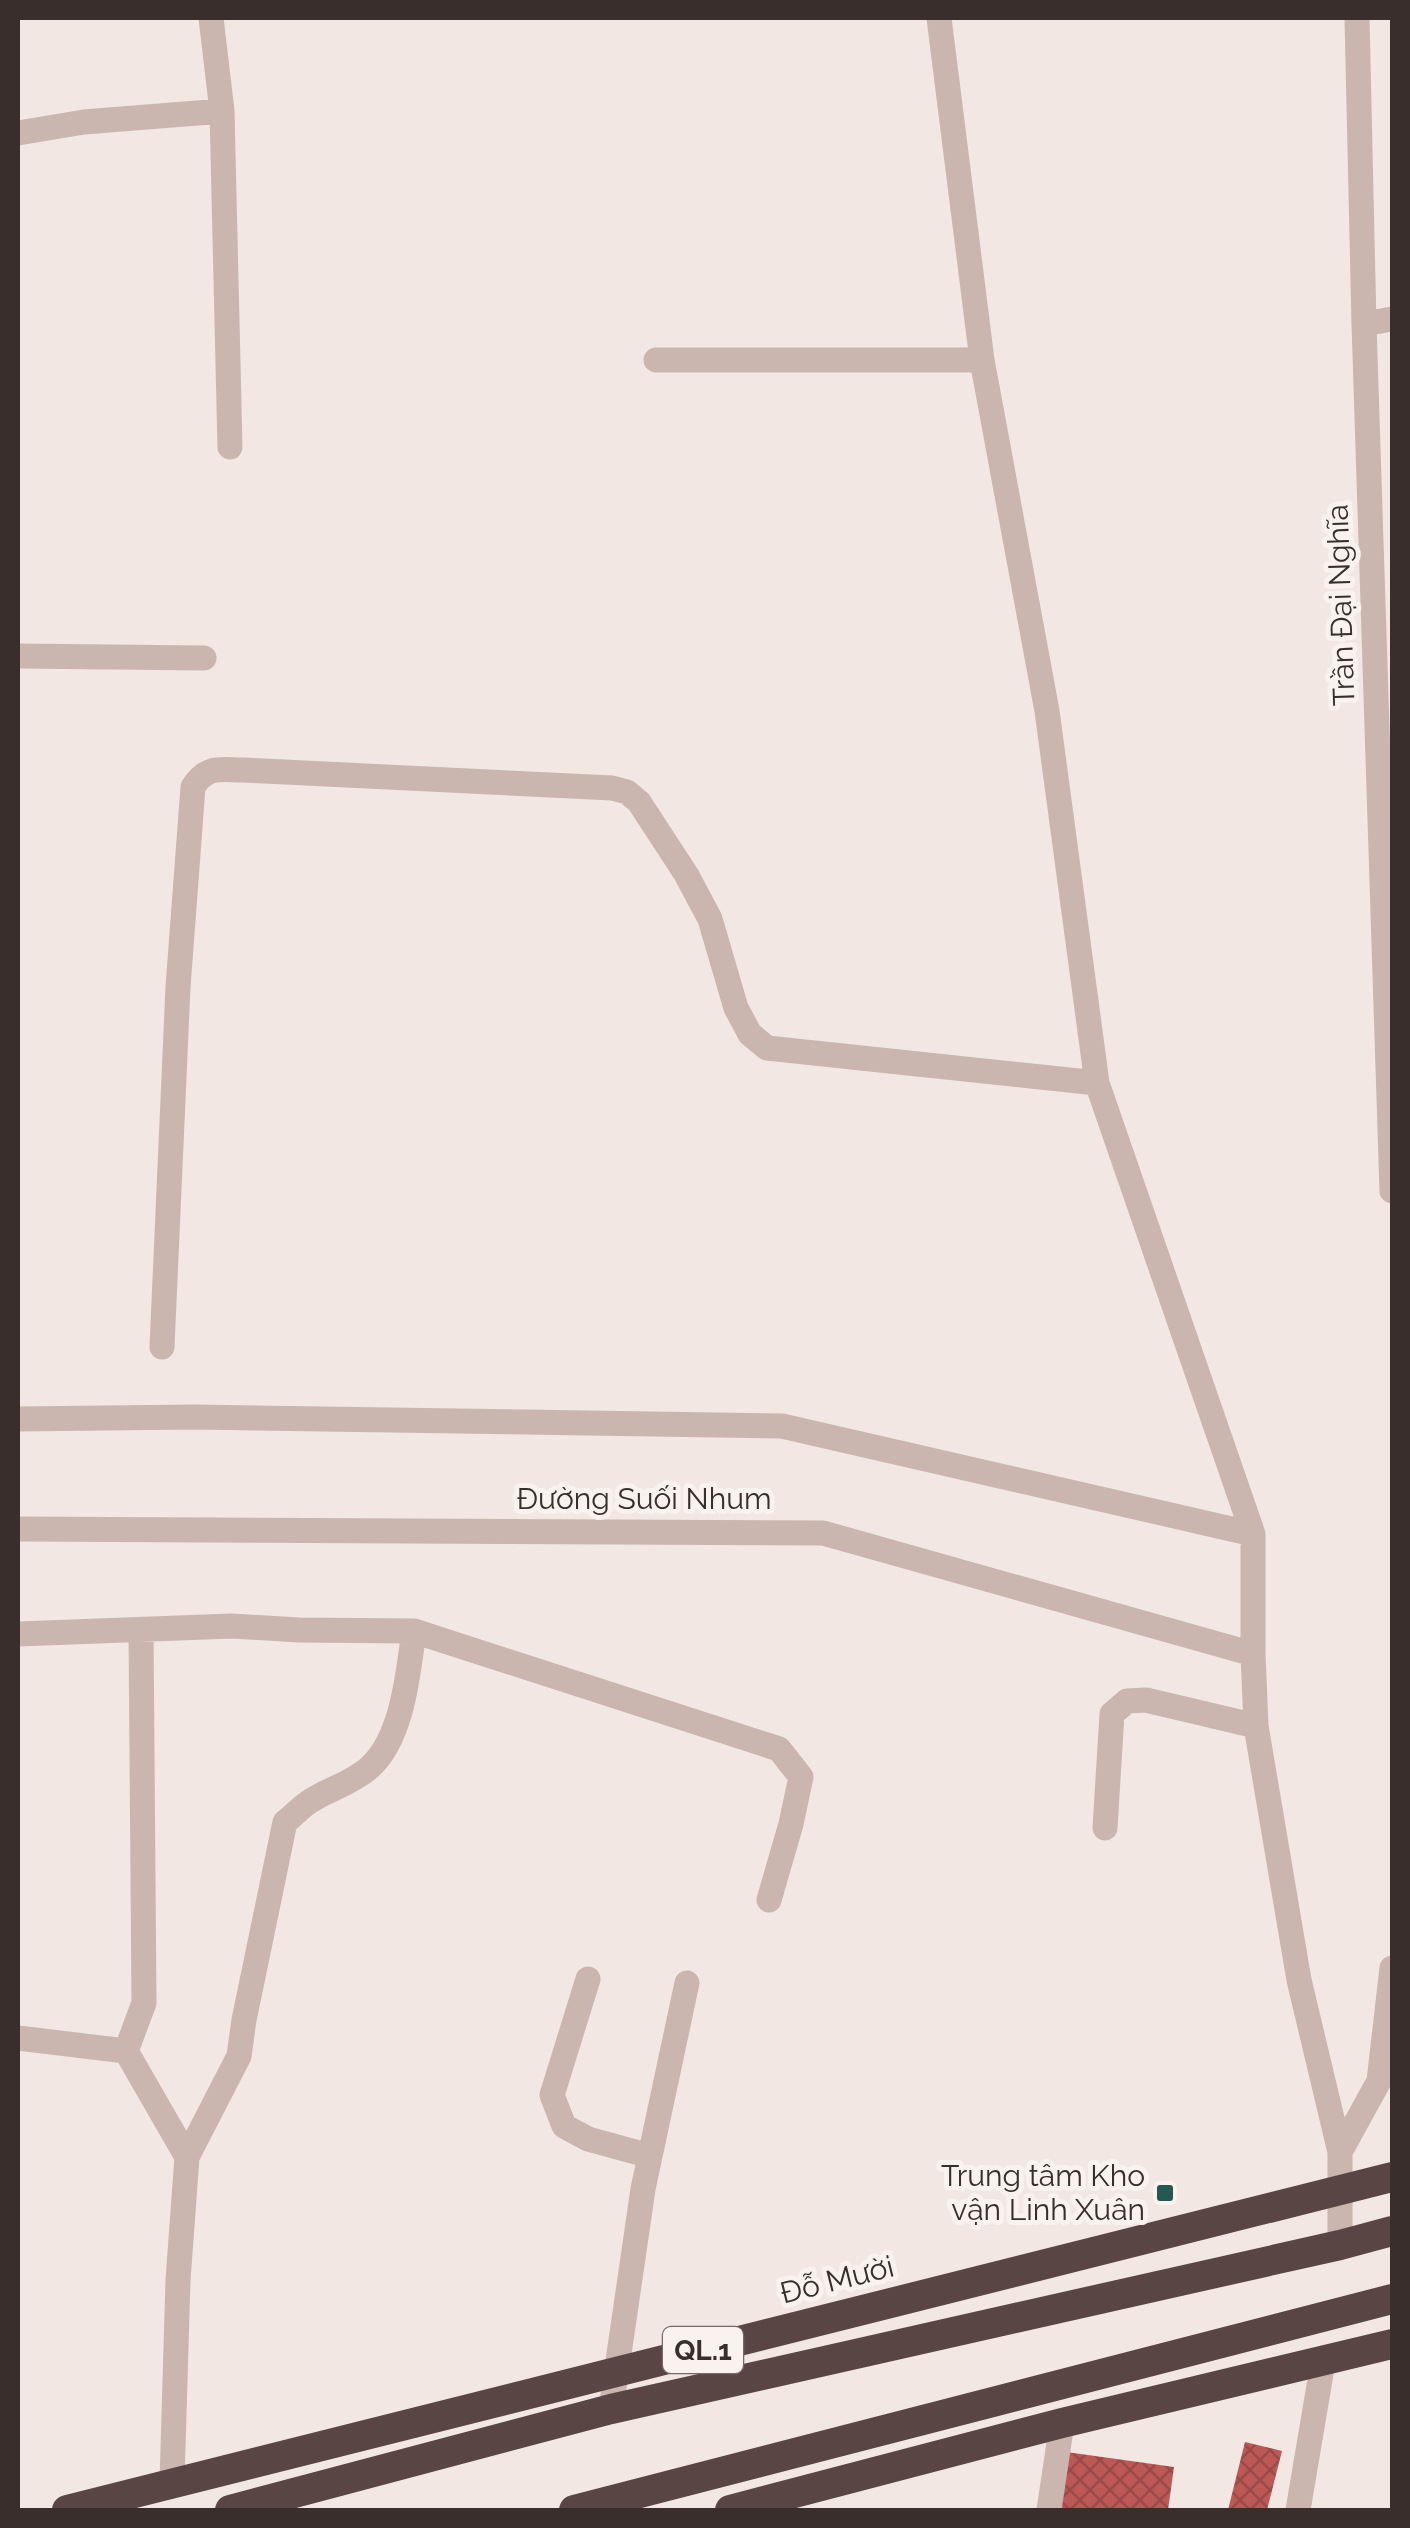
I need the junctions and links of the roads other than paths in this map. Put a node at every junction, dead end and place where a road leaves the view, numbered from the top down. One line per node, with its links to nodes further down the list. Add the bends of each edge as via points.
1 (210, 18): 4 (street)
2 (939, 18): 9 (street)
3 (1357, 18): 7 (street, Trần Đại Nghĩa)
4 (222, 111): 5 (street); 10 (street)
5 (18, 133)
6 (1392, 319): 7 (street)
7 (1364, 324): 14 (street, Trần Đại Nghĩa)
8 (656, 360): 9 (street)
9 (982, 360): 13 (street, via 1047,712)
10 (230, 447)
11 (18, 656): 12 (street)
12 (204, 658)
13 (1096, 1083): 15 (street, via 766,1048 736,1008 710,920 686,874 627,792 208,770 193,787); 18 (street)
14 (1392, 1191)
15 (162, 1347)
16 (18, 1419): 18 (street, via 782,1426)
17 (18, 1529): 22 (street, Đường Suối Nhum, via 822,1533)
18 (1253, 1534): 22 (street)
19 (141, 1630): 20 (street); 21 (street); 30 (street, via 144,2003)
20 (414, 1631): 25 (street, via 779,1750 801,1777); 32 (street, via 392,1735 372,1766 285,1822 239,2056)
21 (18, 1634)
22 (1253, 1654): 23 (street)
23 (1256, 1726): 24 (street, via 1127,1701 1112,1714); 31 (street, via 1299,1980)
24 (1106, 1828)
25 (769, 1900)
26 (1392, 1968): 31 (street, via 1379,2082)
27 (588, 1980): 33 (street, via 552,2095 564,2126)
28 (688, 1983): 33 (street)
29 (18, 2038): 30 (street)
30 (126, 2051): 32 (street)
31 (1340, 2152): 35 (street)
32 (187, 2156): 44 (street)
33 (650, 2156): 41 (street)
34 (1392, 2177): 35 (highway, Đỗ Mười / QL.1)
35 (1339, 2191): 37 (street); 41 (highway, Đỗ Mười / QL.1)
36 (1392, 2231): 37 (highway, QL.1)
37 (1340, 2244): 42 (highway, QL.1)
38 (1392, 2299): 47 (highway)
39 (1392, 2344): 40 (highway)
40 (1323, 2362): 43 (highway); 50 (street)
41 (614, 2372): 42 (street); 44 (highway, Đỗ Mười / QL.1)
42 (611, 2409): 46 (highway, QL.1)
43 (1062, 2423): 48 (highway); 49 (street)
44 (172, 2482): 45 (highway, Đỗ Mười / QL.1)
45 (66, 2510)
46 (230, 2510)
47 (574, 2510)
48 (730, 2510)
49 (1049, 2510)
50 (1298, 2510)

